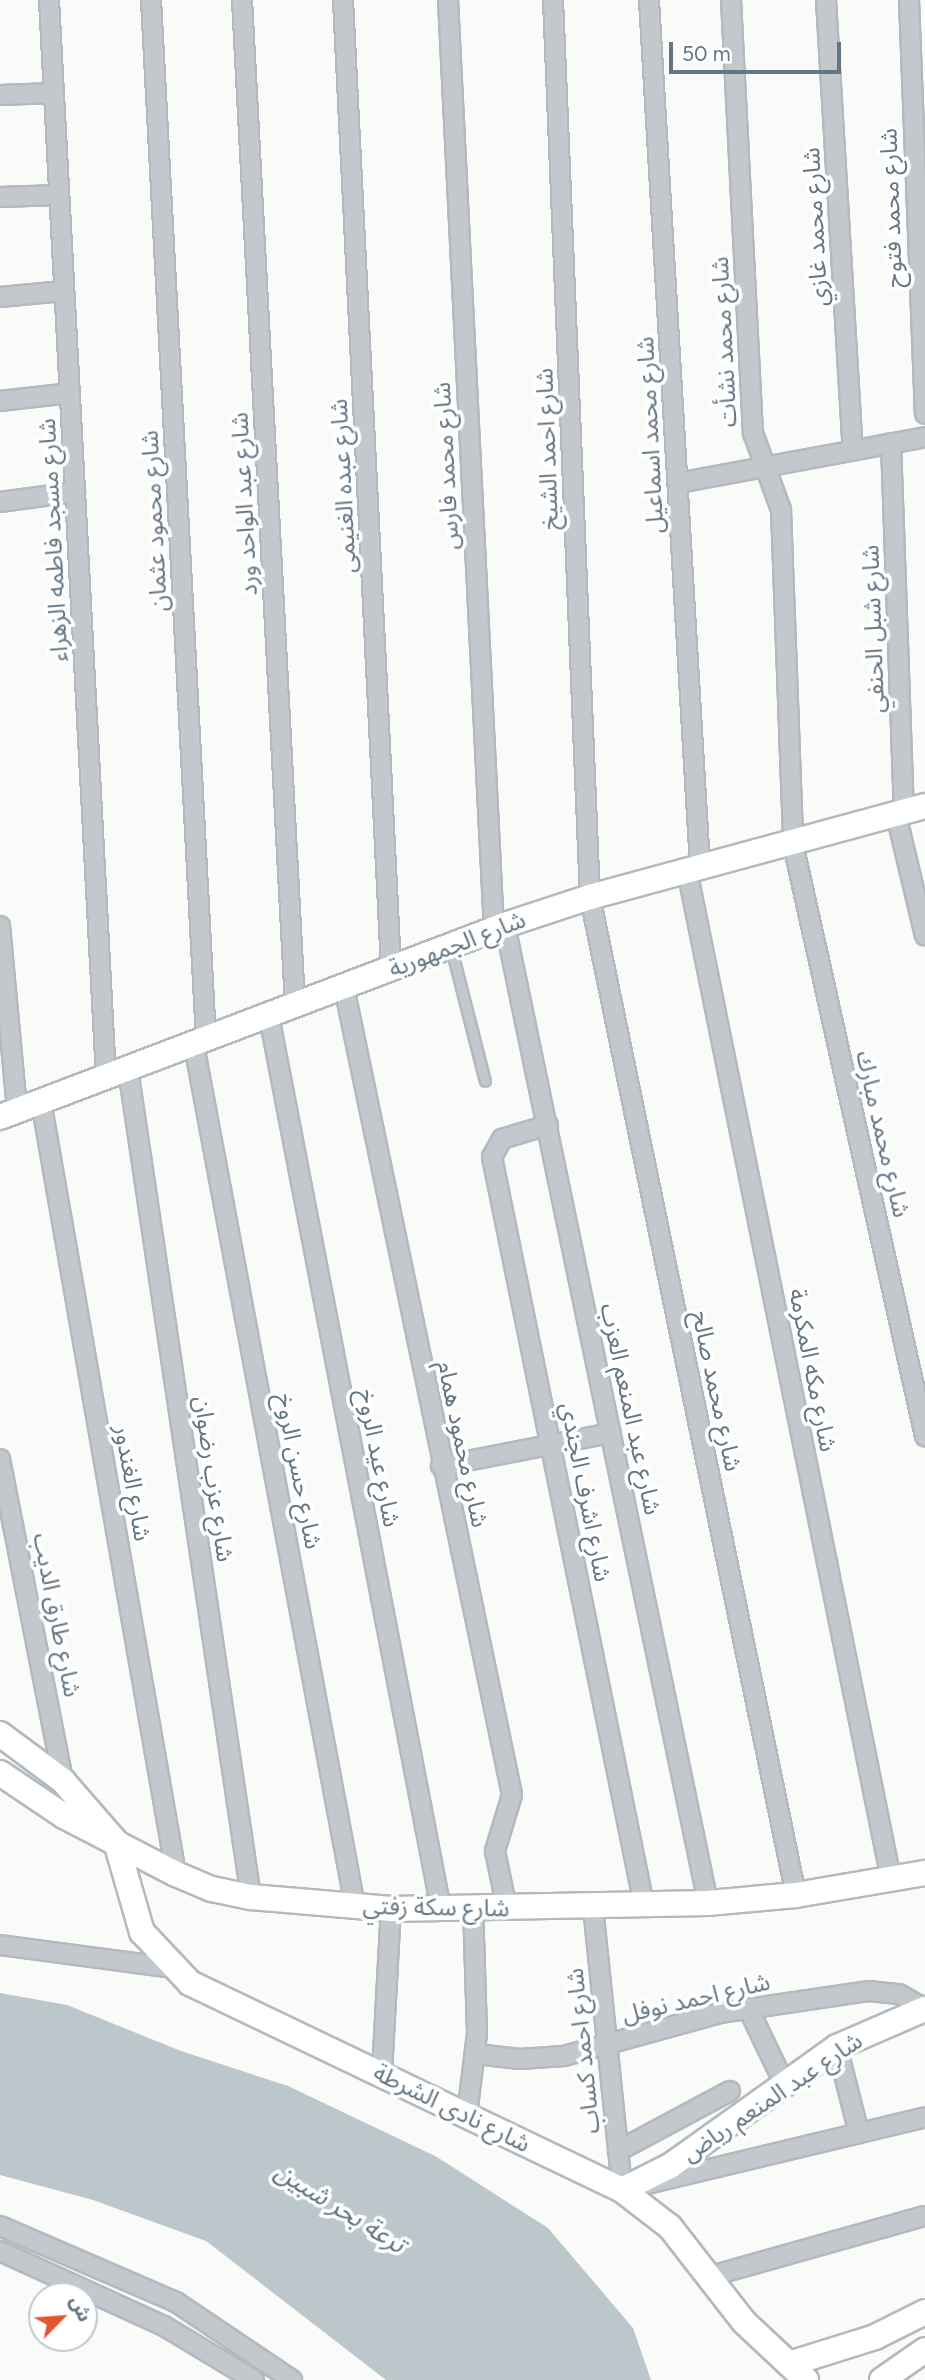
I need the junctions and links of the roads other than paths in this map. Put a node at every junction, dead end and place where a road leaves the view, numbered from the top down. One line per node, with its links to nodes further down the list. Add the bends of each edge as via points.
1 (49, 0): 11 (street, شارع مسجد فاطمه الزهراء)
2 (151, 0): 39 (street, شارع محمود عثمان)
3 (242, 0): 37 (street, شارع عبد الواحد ورد)
4 (343, 0): 35 (street, شارع عبده الغنيمى)
5 (448, 0): 32 (street, شارع محمد فارس)
6 (553, 0): 30 (street, شارع احمد الشيخ)
7 (649, 0): 24 (street, شارع محمد اسماعيل)
8 (731, 0): 23 (street, شارع محمد نشأت, via 753,433)
9 (826, 0): 22 (street, شارع محمد غازي)
10 (909, 0): 19 (street, شارع محمد فتوح)
11 (54, 93): 12 (street); 13 (street, شارع مسجد فاطمه الزهراء)
12 (0, 95)
13 (59, 195): 14 (street); 15 (street, شارع مسجد فاطمه الزهراء)
14 (0, 197)
15 (64, 291): 16 (street); 17 (street, شارع مسجد فاطمه الزهراء)
16 (0, 297)
17 (70, 393): 18 (street); 25 (street, شارع مسجد فاطمه الزهراء)
18 (0, 401)
19 (925, 414)
20 (925, 437): 21 (street)
21 (891, 443): 22 (street); 27 (street, شارع شبل الحنفي)
22 (853, 450): 23 (street)
23 (768, 468): 24 (street); 28 (street, شارع محمد نشأت, via 781,510)
24 (678, 483): 29 (street, شارع محمد اسماعيل)
25 (75, 492): 26 (street); 40 (street, شارع مسجد فاطمه الزهراء)
26 (0, 502)
27 (908, 811): 28 (street, شارع الجمهورية); 33 (street, شارع شبل الحنفي)
28 (793, 844): 29 (street, شارع الجمهورية); 46 (street, شارع محمد مبارك)
29 (694, 869): 30 (street, شارع الجمهورية); 56 (street, شارع مكه المكرمة)
30 (590, 897): 32 (street, شارع الجمهورية); 57 (street, شارع محمد صالح)
31 (0, 926): 43 (street)
32 (499, 927): 34 (street, شارع الجمهورية); 44 (street, شارع عبد المنعم العزب)
33 (925, 936)
34 (450, 946): 35 (street, شارع الجمهورية); 41 (lane)
35 (391, 969): 36 (street, شارع الجمهورية)
36 (344, 987): 37 (street, شارع الجمهورية); 49 (street, شارع محمود همام)
37 (295, 1006): 38 (street, شارع الجمهورية)
38 (269, 1016): 39 (street, شارع الجمهورية); 64 (street, شارع عيد الروخ)
39 (200, 1042): 40 (street, شارع الجمهورية); 61 (street, شارع حسن الروخ)
40 (117, 1073): 42 (street, شارع الجمهورية); 58 (street, شارع عزب رضوان)
41 (485, 1081)
42 (41, 1101): 43 (street, شارع الجمهورية); 55 (street, شارع الغندور)
43 (9, 1113)
44 (548, 1125): 45 (street, شارع عبد المنعم العزب); 47 (street, شارع اشرف الجندي, via 502,1139 492,1157)
45 (611, 1433): 47 (street); 59 (street, شارع عبد المنعم العزب)
46 (925, 1436)
47 (551, 1444): 49 (street); 60 (street, شارع اشرف الجندي)
48 (0, 1459): 52 (street, شارع طارق الديب)
49 (442, 1466): 66 (street, شارع محمود همام, via 512,1795 495,1851)
50 (0, 1734): 52 (street, شارع سكة زفتي)
51 (0, 1773): 53 (street, via 64,1816)
52 (63, 1780): 53 (street, شارع سكة زفتي)
53 (116, 1842): 55 (street, شارع سكة زفتي); 68 (street, شارع نادى الشرطة, via 142,1932)
54 (925, 1873): 56 (street, شارع سكة زفتي)
55 (176, 1874): 58 (street, شارع سكة زفتي, via 212,1889)
56 (891, 1879): 57 (street, شارع سكة زفتي)
57 (796, 1895): 59 (street, شارع سكة زفتي)
58 (251, 1897): 61 (street, شارع سكة زفتي)
59 (708, 1903): 60 (street, شارع سكة زفتي)
60 (644, 1905): 62 (street, شارع سكة زفتي)
61 (355, 1906): 63 (street, شارع سكة زفتي)
62 (593, 1907): 66 (street, شارع سكة زفتي); 71 (street, شارع احمد كساب)
63 (391, 1909): 64 (street, شارع سكة زفتي); 74 (street)
64 (441, 1909): 65 (street, شارع سكة زفتي)
65 (472, 1909): 66 (street, شارع سكة زفتي); 73 (street, via 479,1991)
66 (507, 1909)
67 (0, 1945): 68 (street)
68 (172, 1968): 74 (street, شارع نادى الشرطة, via 209,1994)
69 (748, 2008): 70 (street, شارع احمد نوفل, via 884,1990); 71 (street, شارع احمد نوفل); 75 (street)
70 (925, 2009): 72 (street, شارع عبد المنعم رياض)
71 (607, 2044): 73 (street, شارع احمد نوفل, via 542,2059); 80 (street, شارع احمد كساب)
72 (837, 2047): 75 (street, شارع عبد المنعم رياض); 79 (street)
73 (476, 2054): 77 (street)
74 (382, 2073): 77 (street, شارع نادى الشرطة)
75 (783, 2083): 81 (street, شارع عبد المنعم رياض, via 670,2166)
76 (730, 2091): 80 (street)
77 (467, 2115): 81 (street, شارع نادى الشرطة)
78 (925, 2117): 79 (street)
79 (859, 2133): 81 (street)
80 (618, 2151): 81 (street, شارع احمد كساب)
81 (622, 2190): 85 (street, شارع نادى الشرطة, via 670,2227)
82 (925, 2216): 85 (street)
83 (0, 2226): 90 (street, via 176,2302)
84 (0, 2251): 89 (street, via 164,2326)
85 (711, 2276): 88 (street, شارع نادى الشرطة, via 744,2322)
86 (925, 2312): 88 (street)
87 (925, 2350): 91 (street)
88 (797, 2372)
89 (254, 2380)
90 (292, 2380)
91 (882, 2380)

